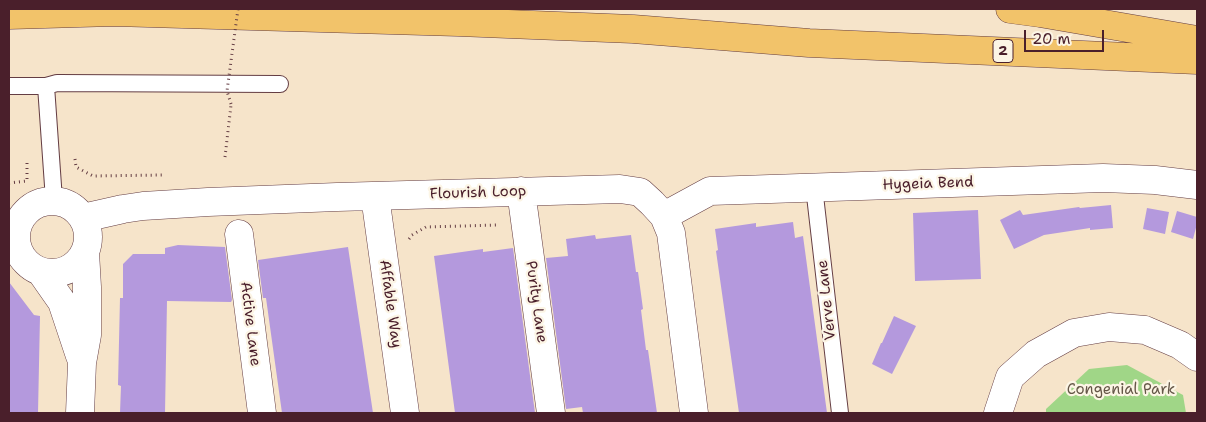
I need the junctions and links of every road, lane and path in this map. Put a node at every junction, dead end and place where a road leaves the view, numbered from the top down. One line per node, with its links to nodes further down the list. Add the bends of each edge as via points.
1 (238, 9): 10 (path, bridge, via 227,90 231,104)
2 (1010, 9): 4 (highway)
3 (9, 14): 5 (highway, 2, via 114,12 458,22)
4 (1197, 40)
5 (1197, 60)
6 (280, 84): 8 (lane, via 57,83)
7 (9, 86): 8 (lane)
8 (46, 86): 16 (lane)
9 (28, 152): 11 (path, via 27,181)
10 (225, 157)
11 (9, 183)
12 (1197, 185): 13 (street, Hygeia Bend, via 1103,178)
13 (814, 187): 17 (street, Hygeia Bend, via 710,190); 32 (lane, Verve Lane)
14 (521, 192): 15 (street, Flourish Loop); 17 (street, Flourish Loop, via 620,189 640,192); 30 (street, Purity Lane)
15 (375, 196): 18 (street, Flourish Loop, via 143,206); 29 (street, Affable Way)
16 (54, 200): 18 (street, via 70,205); 20 (street, via 34,204)
17 (664, 216): 31 (street, Flourish Loop, via 675,258)
18 (83, 218): 23 (street, via 88,235)
19 (505, 225): 22 (path, via 426,227)
20 (12, 228): 24 (street, via 23,259)
21 (239, 234): 28 (street, Active Lane)
22 (406, 243)
23 (85, 252): 24 (street, via 71,268 61,272); 26 (street, via 87,335)
24 (41, 272): 26 (street, via 62,302)
25 (1197, 357): 33 (street, via 1180,345 1145,330 1109,327 1074,333 1036,354 1010,377)
26 (82, 363): 27 (street)
27 (80, 413)
28 (262, 413)
29 (405, 413)
30 (551, 413)
31 (694, 413)
32 (840, 413)
33 (998, 413)

